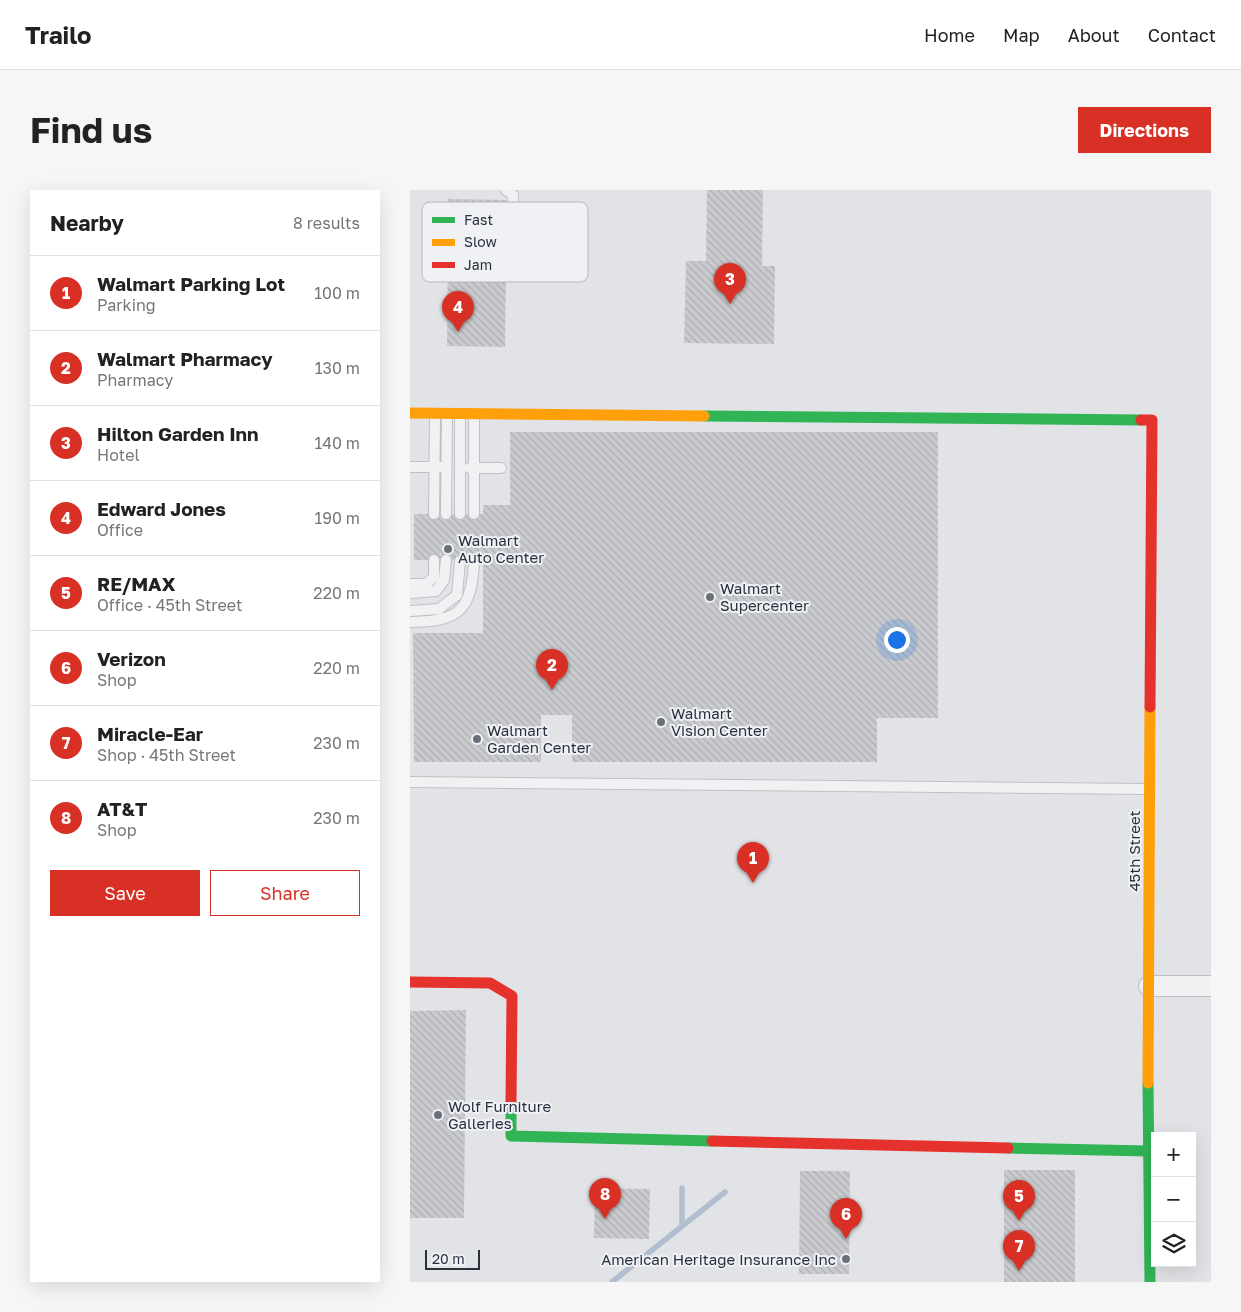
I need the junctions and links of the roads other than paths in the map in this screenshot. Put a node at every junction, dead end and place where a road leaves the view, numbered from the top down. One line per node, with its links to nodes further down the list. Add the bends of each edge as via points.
1 (506, 190): 2 (lane, via 512,195)
2 (512, 202)
3 (410, 412): 4 (street)
4 (435, 413): 5 (street); 9 (lane)
5 (447, 413): 6 (street); 10 (lane)
6 (460, 413): 7 (street); 11 (lane)
7 (474, 413): 12 (lane); 27 (street, 45th Street, via 1152,420)
8 (410, 468): 9 (lane)
9 (435, 468): 10 (lane); 14 (lane)
10 (446, 468): 11 (lane); 15 (lane)
11 (460, 468): 12 (lane); 16 (lane)
12 (474, 468): 13 (lane); 17 (lane)
13 (500, 468)
14 (434, 514)
15 (446, 514)
16 (460, 514)
17 (474, 514)
18 (434, 560): 22 (lane, via 434,577 426,584)
19 (446, 560): 23 (lane, via 444,580 436,591)
20 (460, 561): 24 (lane, via 457,594 439,609)
21 (474, 561): 25 (lane, via 473,583 466,603 448,618)
22 (410, 584)
23 (410, 593)
24 (410, 611)
25 (410, 622)
26 (410, 782): 27 (lane)
27 (1150, 789): 29 (street, 45th Street)
28 (410, 982): 31 (street, via 490,983 512,996 511,1136)
29 (1148, 986): 30 (street); 31 (street, 45th Street)
30 (1211, 986)
31 (1148, 1151): 32 (street, 45th Street)
32 (1150, 1282)

